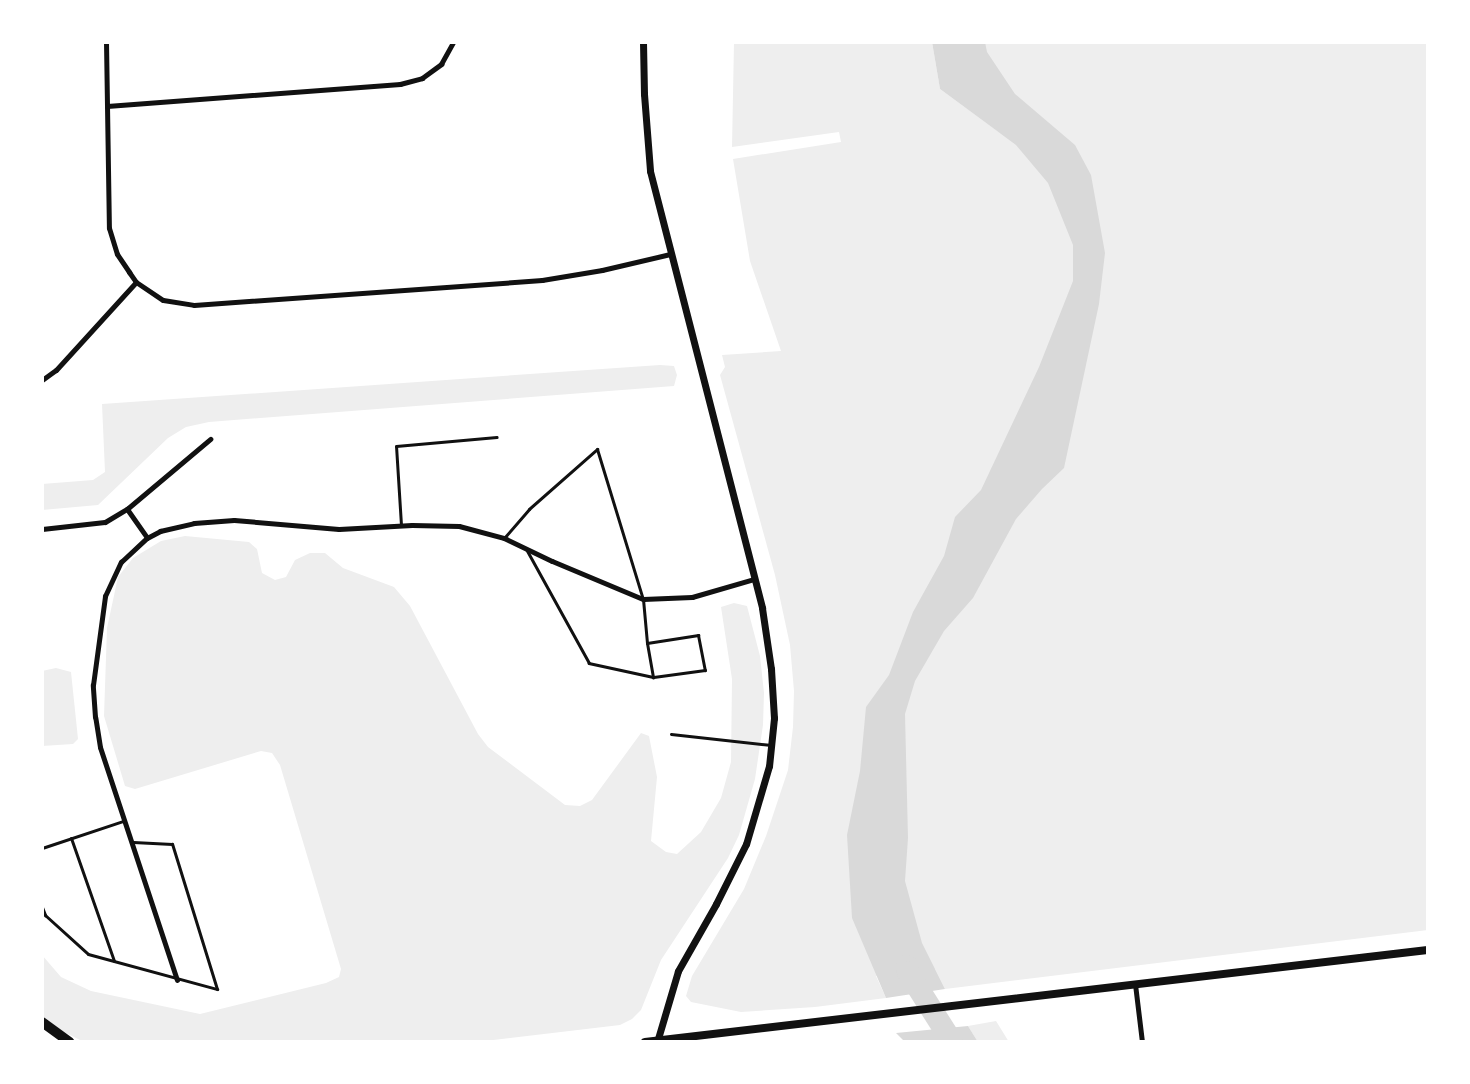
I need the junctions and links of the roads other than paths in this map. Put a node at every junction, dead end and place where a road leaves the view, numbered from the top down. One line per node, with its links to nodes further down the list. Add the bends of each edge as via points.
1 (106, 42): 4 (street)
2 (453, 42): 4 (street, via 441,64 422,78 400,84)
3 (643, 42): 5 (street, via 650,171)
4 (107, 106): 6 (street, via 109,228 117,254)
5 (670, 254): 6 (street, via 542,279 194,305 163,300); 16 (street)
6 (136, 282): 7 (street, via 56,370)
7 (42, 380)
8 (497, 437): 11 (lane, via 396,446)
9 (210, 439): 10 (street)
10 (127, 509): 12 (street, via 105,522); 13 (street)
11 (401, 525): 13 (street, via 339,529 226,520 174,527); 14 (street, via 459,526)
12 (42, 529)
13 (147, 538): 22 (street, via 121,562 105,596 93,685 100,747)
14 (504, 538): 15 (street); 17 (lane, via 529,509 597,449)
15 (525, 547): 17 (street); 19 (lane, via 589,663)
16 (754, 579): 17 (street, via 692,597); 21 (street, via 768,637)
17 (643, 599): 18 (lane)
18 (646, 643): 19 (lane); 19 (lane, via 698,635 705,670)
19 (653, 677)
20 (671, 734): 21 (lane)
21 (772, 745): 32 (street, via 746,844 678,971)
22 (123, 821): 23 (lane); 24 (street)
23 (71, 838): 25 (lane); 28 (lane)
24 (130, 842): 29 (street); 29 (lane, via 172,844 217,989)
25 (42, 848)
26 (42, 907): 28 (lane, via 45,915 88,954)
27 (1428, 950): 30 (main road)
28 (114, 962): 29 (lane)
29 (177, 980)
30 (1135, 984): 32 (main road); 35 (street)
31 (42, 1022): 33 (highway)
32 (657, 1041): 34 (main road)
33 (70, 1042)
34 (645, 1042)
35 (1142, 1042)

